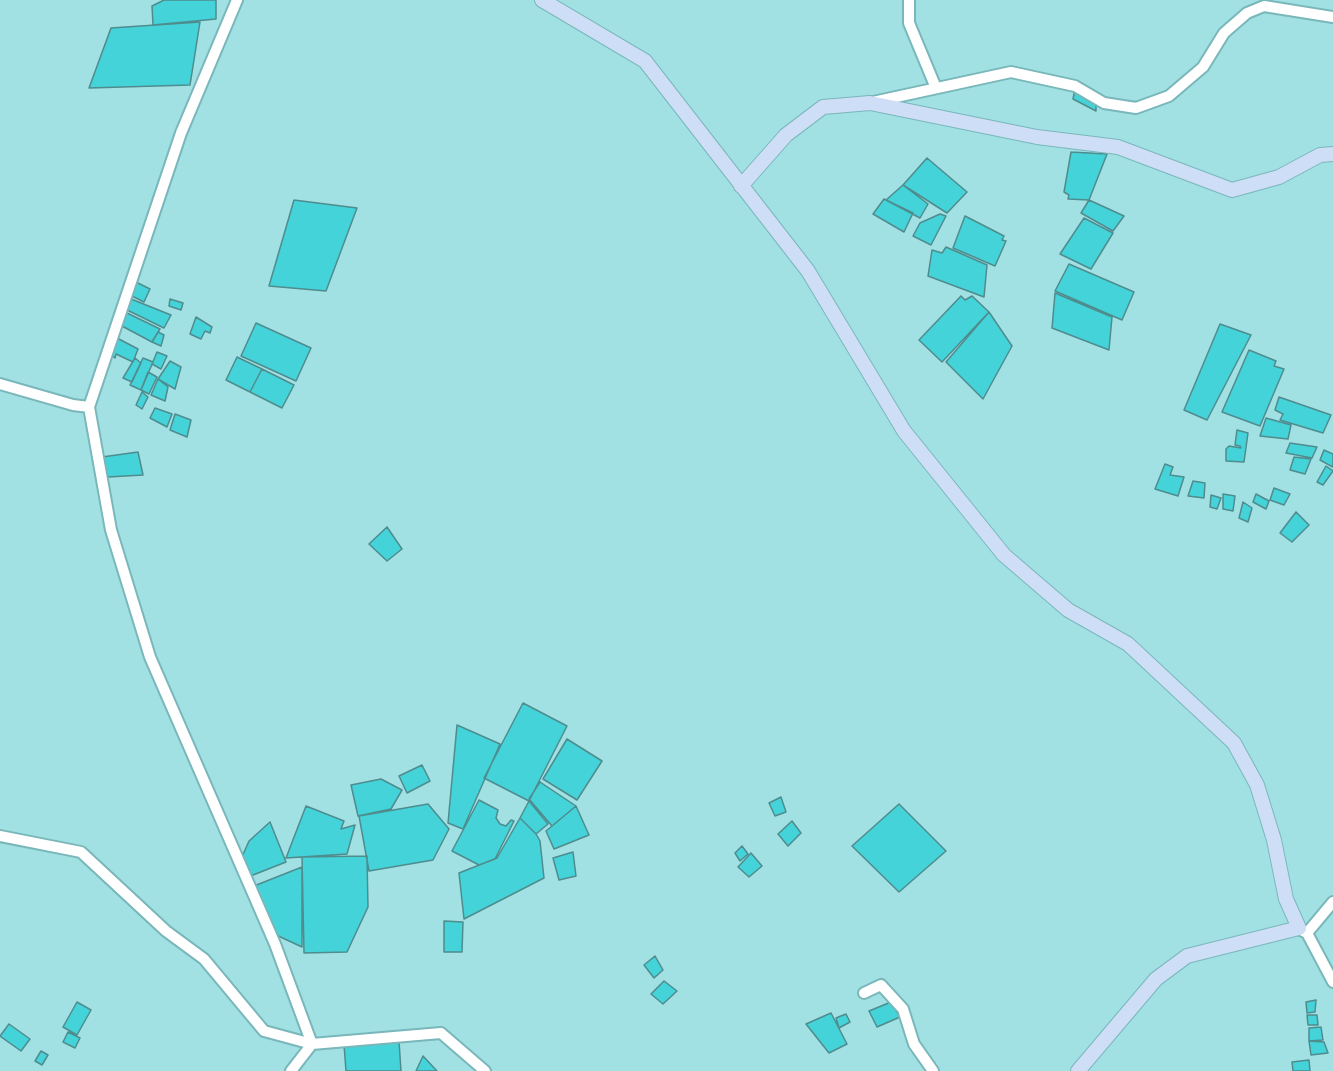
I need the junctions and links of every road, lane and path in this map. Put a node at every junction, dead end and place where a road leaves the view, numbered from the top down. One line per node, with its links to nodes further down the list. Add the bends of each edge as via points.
1 (237, 0): 10 (street, via 181,133)
2 (542, 0): 8 (street, via 645,62)
3 (909, 0): 5 (street, via 909,23)
4 (1333, 17): 5 (street, via 1264,6 1247,13 1224,33 1203,67 1169,96 1136,108 1104,103 1075,86 1011,72)
5 (936, 88): 6 (street)
6 (870, 103): 7 (street, via 1037,137 1118,147 1232,190 1279,177 1320,155); 8 (street, via 823,107 786,135)
7 (1333, 154)
8 (741, 186): 13 (street, via 808,271 904,431 1004,555 1068,610 1128,644 1234,743 1257,785 1286,899)
9 (0, 384): 10 (street)
10 (89, 407): 16 (street, via 111,530 150,657 274,944)
11 (0, 836): 16 (street, via 81,852 166,931 204,959 264,1031)
12 (1333, 902): 13 (street)
13 (1303, 931): 14 (street); 20 (street, via 1187,956 1155,979)
14 (1333, 982)
15 (864, 993): 19 (street, via 881,985 903,1009 914,1044)
16 (312, 1044): 17 (street); 18 (street, via 441,1033)
17 (291, 1071)
18 (485, 1071)
19 (933, 1071)
20 (1078, 1071)

